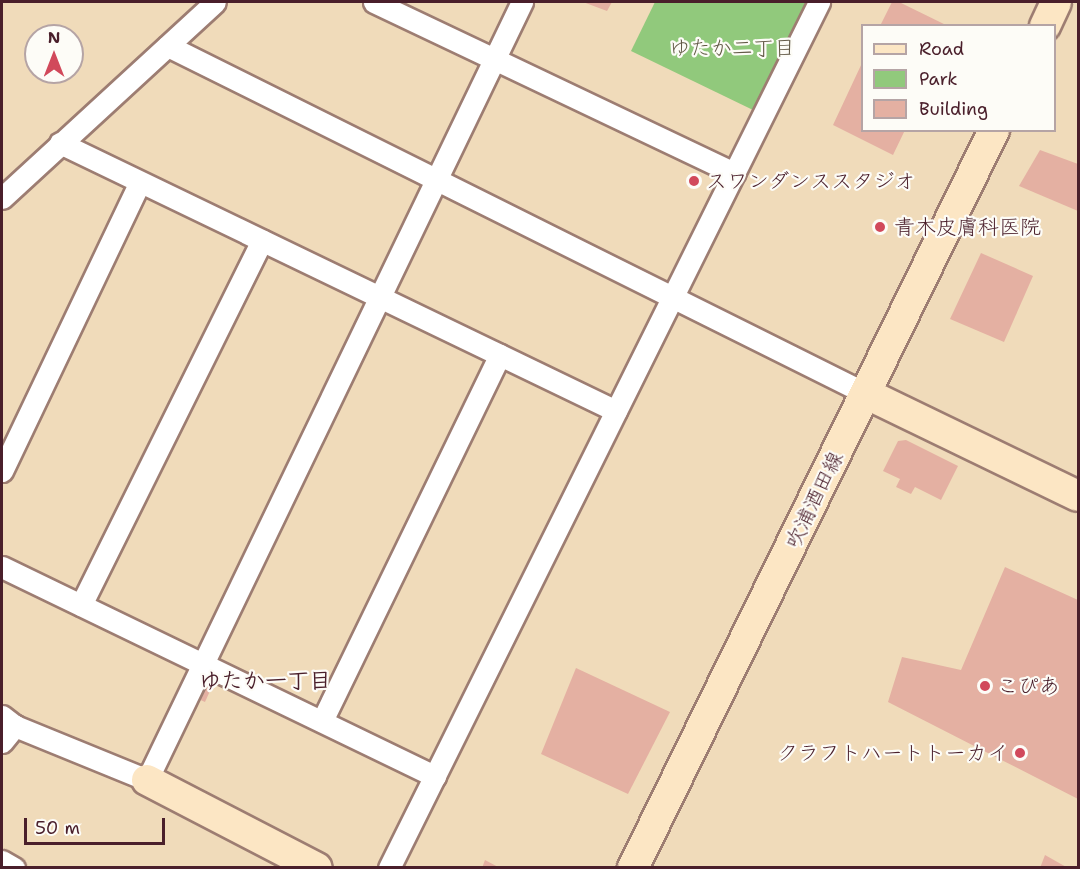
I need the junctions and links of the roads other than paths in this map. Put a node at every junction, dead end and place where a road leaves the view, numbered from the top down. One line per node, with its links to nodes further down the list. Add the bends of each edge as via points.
1 (215, 2): 7 (street)
2 (374, 2): 8 (street)
3 (522, 2): 8 (street)
4 (819, 2): 11 (street)
5 (1056, 2): 6 (main road)
6 (1046, 24)
7 (168, 46): 10 (street); 12 (street)
8 (495, 60): 11 (street); 12 (street)
9 (993, 132): 19 (main road, 吹浦酒田線)
10 (60, 143): 13 (street); 14 (street)
11 (734, 173): 17 (street)
12 (437, 180): 16 (street); 17 (street)
13 (140, 182): 15 (street); 21 (street)
14 (2, 198)
15 (262, 241): 16 (street); 24 (street)
16 (380, 297): 18 (street); 25 (street)
17 (672, 297): 19 (street); 20 (street)
18 (500, 355): 20 (street); 26 (street)
19 (867, 394): 22 (main road); 34 (main road, 吹浦酒田線)
20 (616, 411): 28 (street)
21 (2, 471)
22 (1078, 496)
23 (2, 567): 24 (street)
24 (81, 605): 25 (street)
25 (203, 664): 26 (street); 29 (street)
26 (322, 721): 28 (street)
27 (6, 728): 29 (street)
28 (435, 776): 33 (street)
29 (147, 780): 32 (main road)
30 (2, 861): 31 (street)
31 (14, 867)
32 (317, 867)
33 (389, 867)
34 (633, 867)

